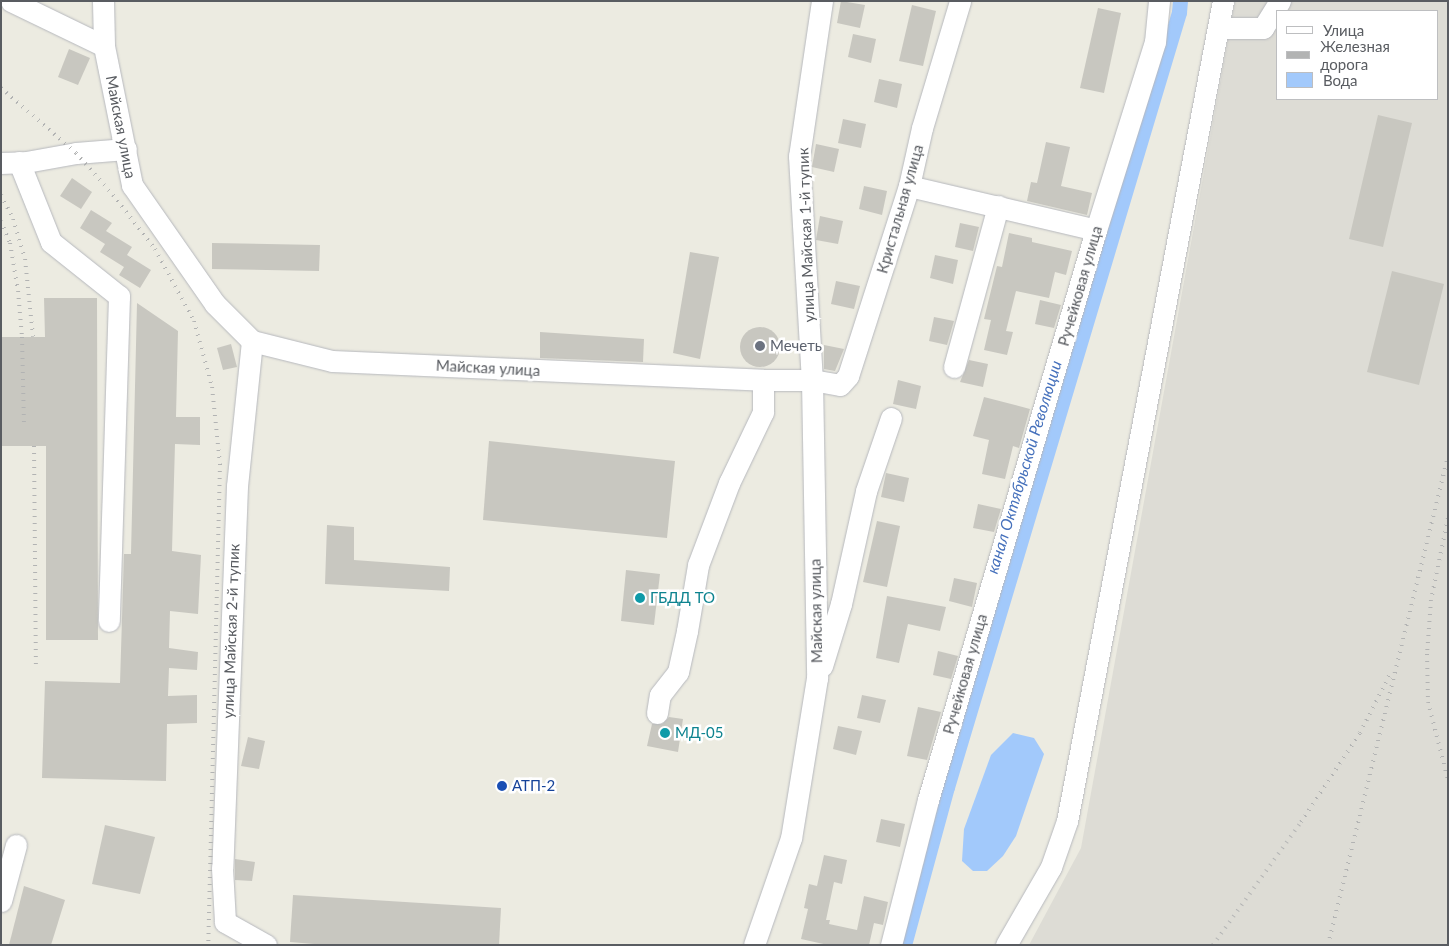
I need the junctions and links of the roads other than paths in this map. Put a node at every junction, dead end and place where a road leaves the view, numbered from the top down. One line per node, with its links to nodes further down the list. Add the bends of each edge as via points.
1 (11, 1): 9 (street)
2 (103, 1): 9 (street, Майская улица)
3 (822, 1): 18 (street, улица Майская 1-й тупик, via 799,156)
4 (960, 1): 12 (street, Кристальная улица, via 922,128)
5 (1159, 1): 14 (street, Ручейковая улица, via 1155,42)
6 (1223, 1): 8 (street)
7 (1280, 1): 8 (street, via 1263,28)
8 (1218, 28): 28 (street, via 1067,822 1051,867)
9 (104, 46): 10 (street, Майская улица)
10 (126, 149): 11 (street); 15 (street, Майская улица, via 132,186 215,304)
11 (10, 162): 20 (street, via 51,242 119,296)
12 (909, 186): 13 (street); 18 (street, Кристальная улица, via 848,376 840,385)
13 (998, 206): 14 (street); 16 (street)
14 (1096, 230): 27 (street, Ручейковая улица, via 928,800)
15 (252, 340): 17 (street, Майская улица, via 332,361); 25 (street, улица Майская 2-й тупик, via 236,486 222,868 225,922)
16 (954, 367)
17 (763, 380): 18 (street, Майская улица); 22 (street, via 763,412 730,483 698,565 678,672 660,695)
18 (812, 380): 21 (street, Майская улица)
19 (891, 418): 21 (street, Майская улица, via 866,491 841,604)
20 (108, 621)
21 (817, 678): 26 (street, Майская улица, via 791,838)
22 (657, 713)
23 (16, 845): 24 (street)
24 (1, 901)
25 (266, 945)
26 (754, 945)
27 (891, 945)
28 (1006, 945)

